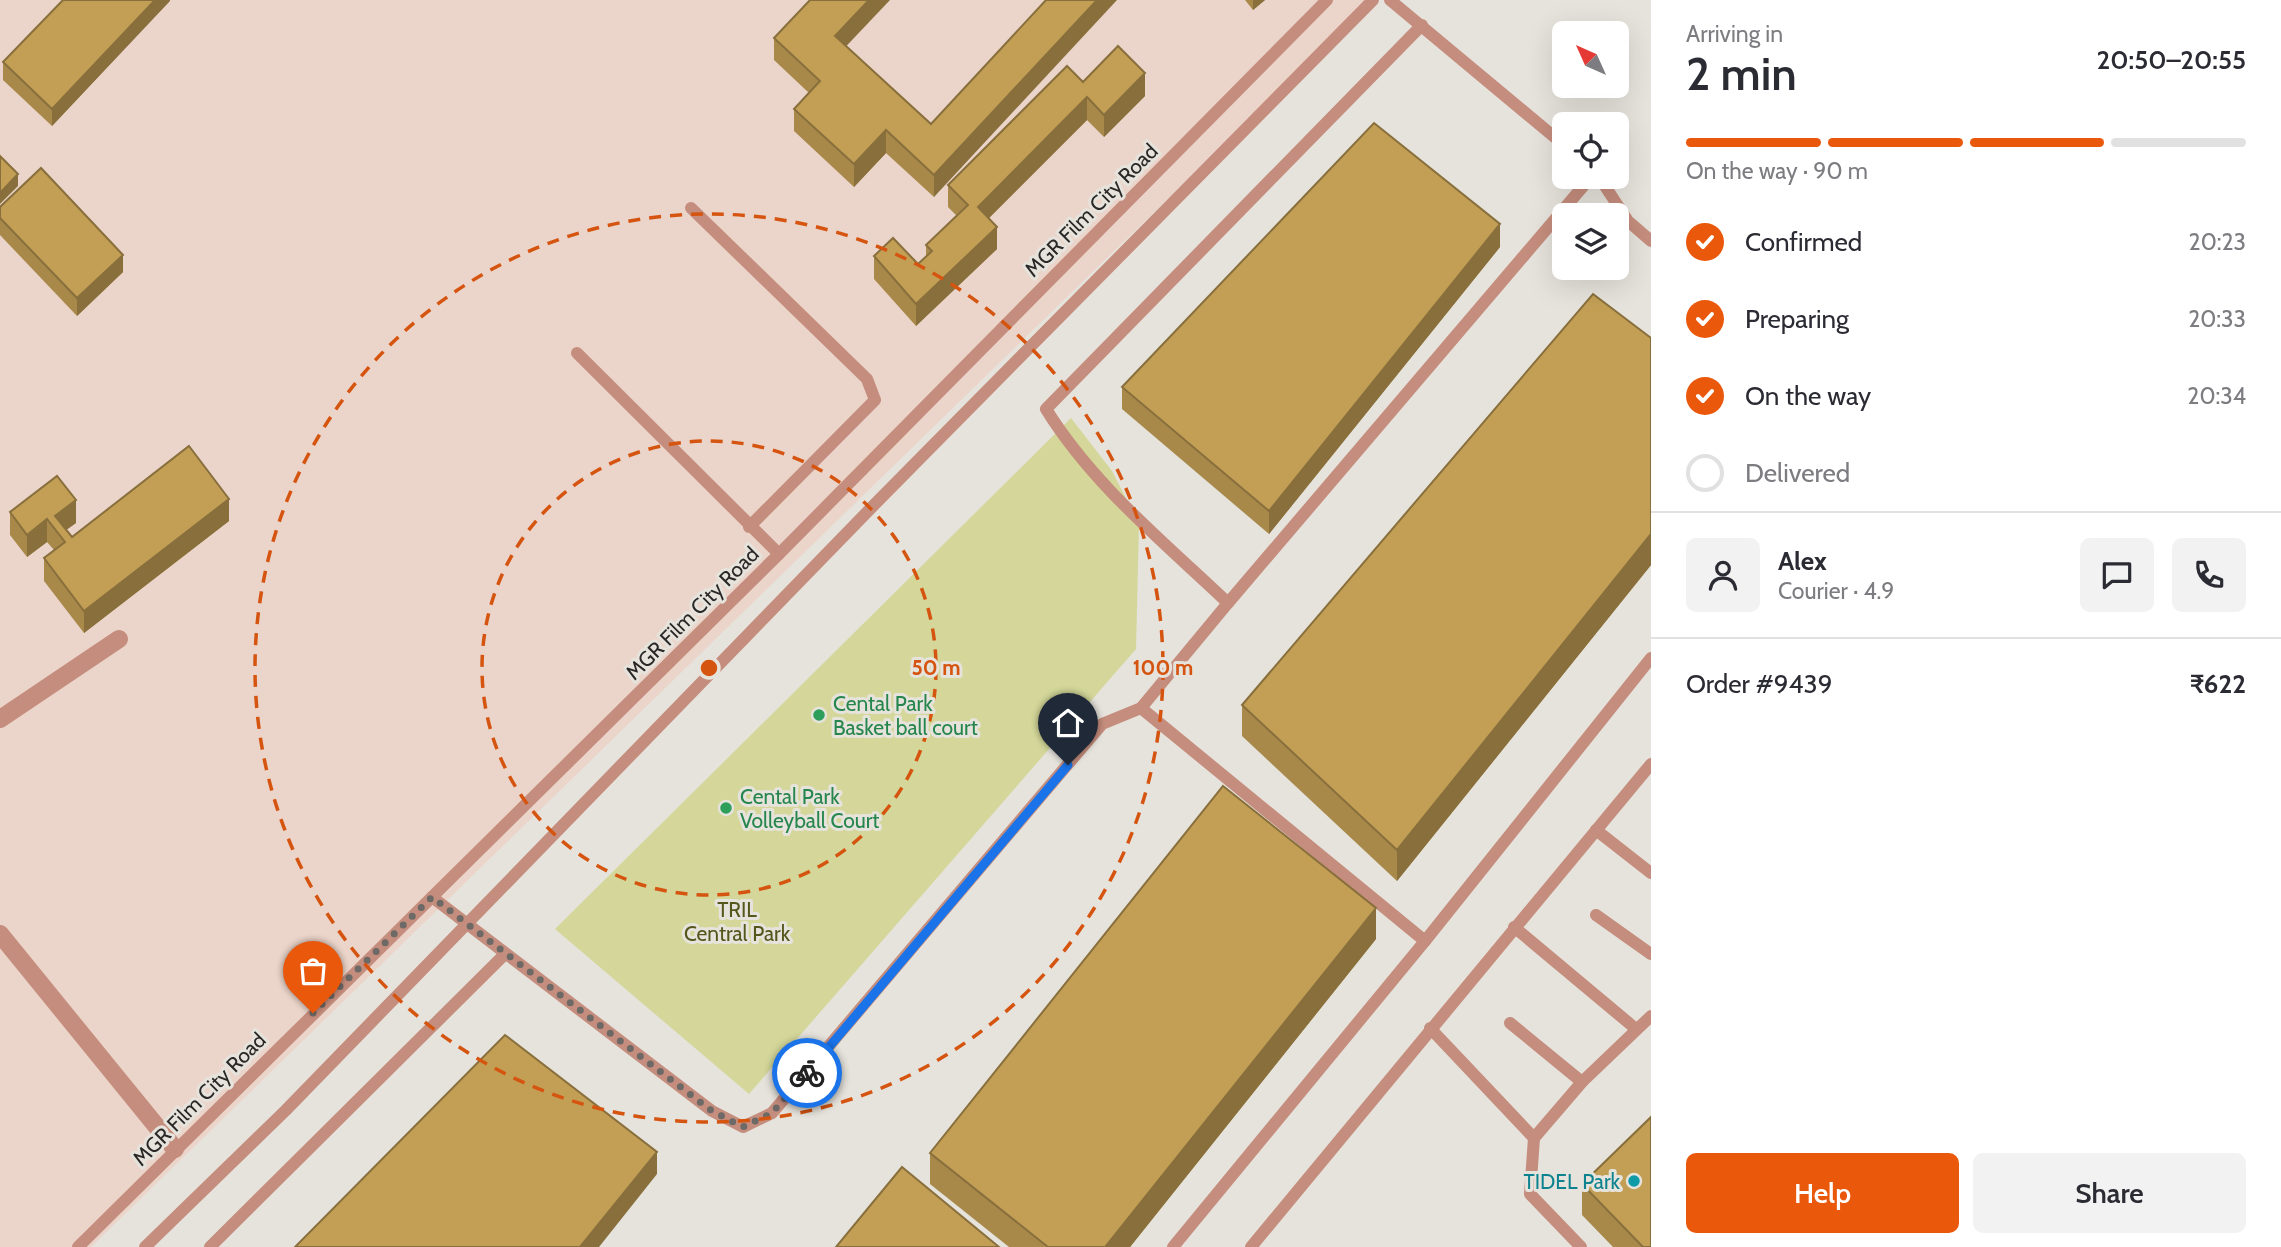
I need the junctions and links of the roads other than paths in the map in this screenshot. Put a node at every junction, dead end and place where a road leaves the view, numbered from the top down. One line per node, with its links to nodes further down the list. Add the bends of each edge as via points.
1 (1327, 0): 12 (lane, MGR Film City Road)
2 (1373, 0): 23 (lane, via 1094,279)
3 (1390, 0): 4 (lane)
4 (1422, 24): 5 (lane); 13 (lane, via 1046,409 1097,478)
5 (1552, 135)
6 (1581, 189): 13 (lane)
7 (1607, 189): 9 (lane, via 1628,221)
8 (691, 208): 11 (lane, via 867,379 875,400)
9 (1651, 241)
10 (577, 353): 11 (lane)
11 (749, 527): 12 (lane)
12 (779, 554): 21 (lane, MGR Film City Road)
13 (1228, 603): 16 (lane)
14 (119, 639): 17 (street)
15 (1651, 658): 26 (lane)
16 (1141, 708): 26 (lane); 27 (lane, via 1102,724 772,1113 743,1127 712,1111)
17 (0, 719)
18 (1651, 764): 19 (lane)
19 (1596, 830): 20 (lane); 24 (lane)
20 (1651, 873)
21 (432, 897): 23 (lane); 35 (lane, MGR Film City Road)
22 (1596, 915): 28 (lane)
23 (467, 923): 27 (lane); 37 (lane)
24 (1514, 928): 31 (lane); 32 (lane)
25 (0, 934): 35 (street)
26 (1425, 941): 39 (lane)
27 (505, 954): 38 (lane)
28 (1651, 954)
29 (1651, 1016): 32 (lane)
30 (1510, 1023): 33 (lane)
31 (1430, 1028): 34 (lane); 40 (lane)
32 (1636, 1029): 33 (lane)
33 (1582, 1082): 34 (lane)
34 (1534, 1138): 41 (lane, via 1530,1194)
35 (175, 1149): 36 (lane, MGR Film City Road)
36 (78, 1247)
37 (145, 1247)
38 (210, 1247)
39 (1173, 1247)
40 (1251, 1247)
41 (1581, 1247)

